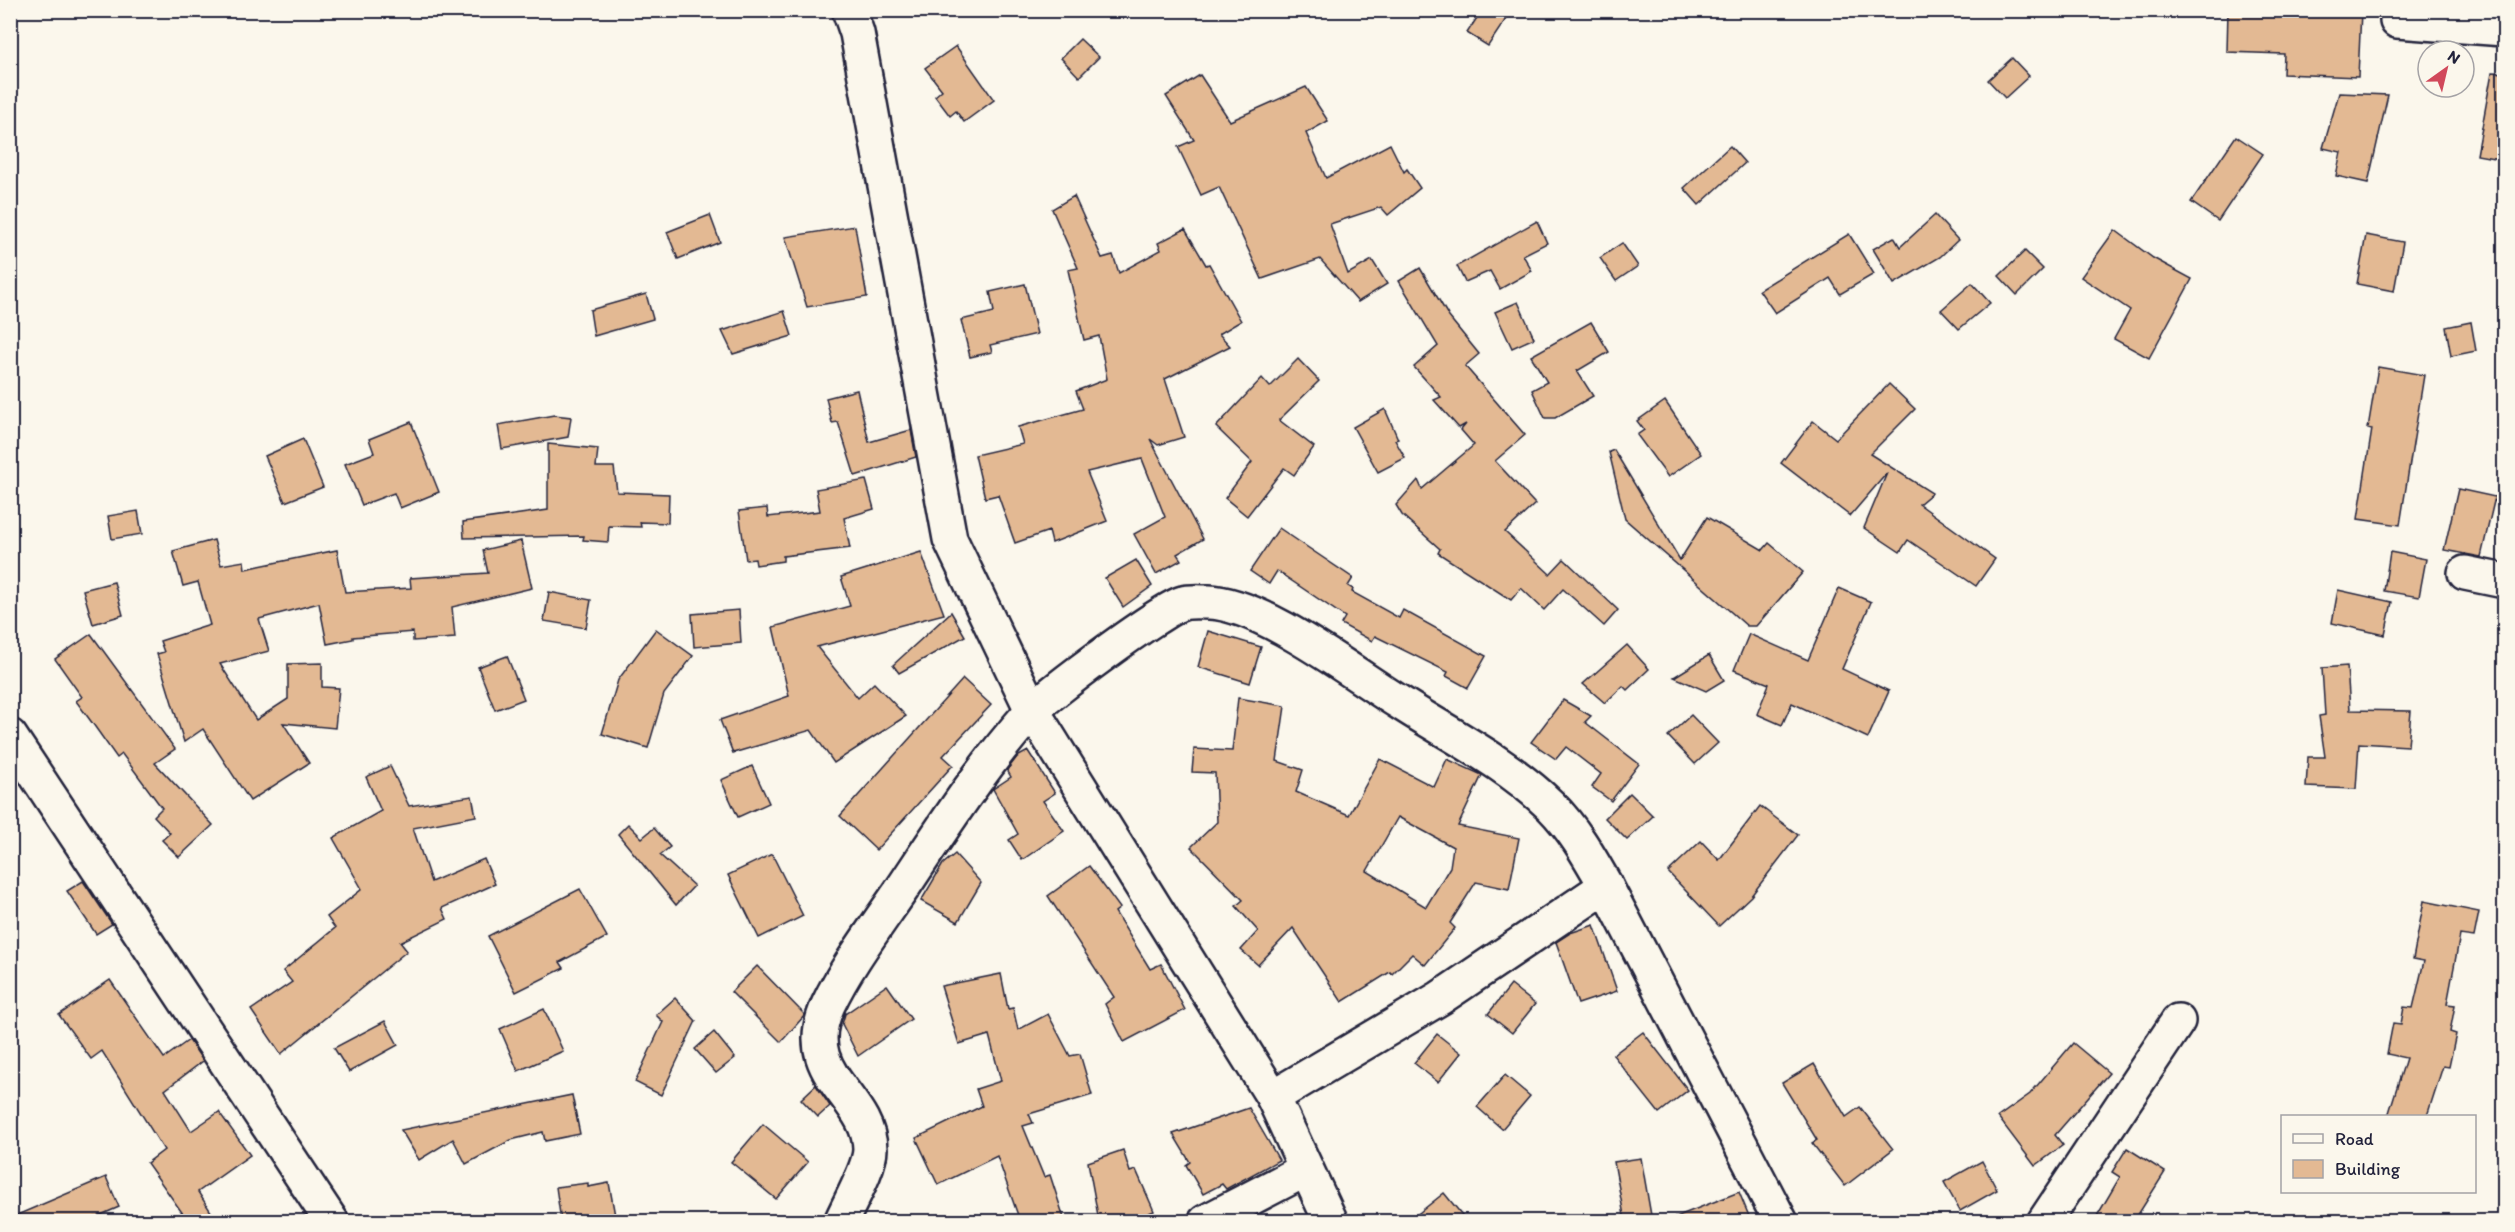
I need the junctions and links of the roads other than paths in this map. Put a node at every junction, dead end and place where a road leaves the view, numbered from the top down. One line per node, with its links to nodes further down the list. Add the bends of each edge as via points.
1 (849, 10): 6 (street, via 882,162 950,539)
2 (2397, 21): 3 (street)
3 (2505, 29)
4 (2465, 573): 5 (street)
5 (2505, 581)
6 (1032, 710): 8 (street, via 1149,622 1182,603 1213,602 1250,613 1296,637 1514,774 1552,807 1583,845); 10 (street); 13 (street, via 955,810 827,1007 820,1054 864,1126 870,1150 859,1184)
7 (10, 736): 12 (street)
8 (1606, 886): 10 (street, via 1440,998); 16 (street)
9 (2178, 1021): 17 (street)
10 (1273, 1097): 11 (street)
11 (1305, 1170): 14 (street); 15 (street)
12 (332, 1221)
13 (840, 1221)
14 (1205, 1221)
15 (1331, 1221)
16 (1781, 1221)
17 (2044, 1221)

